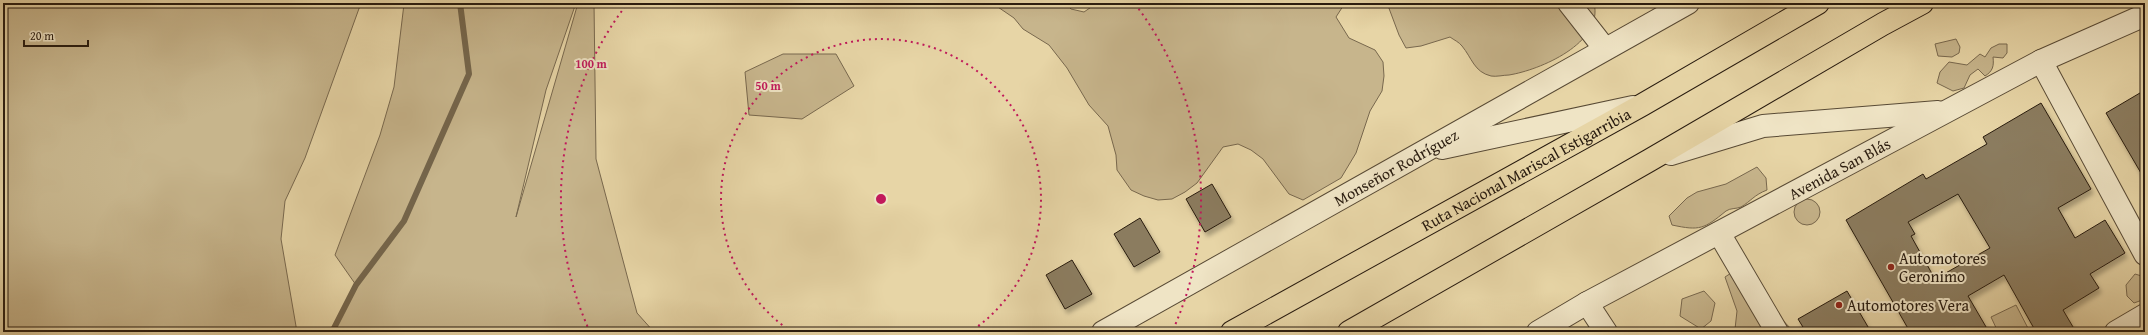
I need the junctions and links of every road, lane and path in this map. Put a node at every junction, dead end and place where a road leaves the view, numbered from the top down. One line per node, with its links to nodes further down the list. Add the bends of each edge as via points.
1 (1569, 3): 6 (street)
2 (1688, 3): 6 (street, Monseñor Rodríguez)
3 (1818, 3): 8 (highway, Ruta Nacional Mariscal Estigarribia)
4 (1922, 3): 11 (highway)
5 (2145, 15): 7 (street, Avenida San Blás)
6 (1605, 49): 10 (street, Monseñor Rodríguez)
7 (2041, 61): 9 (street, Avenida San Blás); 13 (street)
8 (1642, 105): 10 (street); 17 (highway, Ruta Nacional Mariscal Estigarribia)
9 (1950, 111): 11 (street, via 1888,118 1763,126); 12 (street, Avenida San Blás)
10 (1421, 153): 16 (street, Monseñor Rodríguez)
11 (1650, 160): 18 (highway)
12 (1719, 233): 14 (street, Avenida San Blás); 21 (street)
13 (2145, 254)
14 (1587, 303): 19 (street, Avenida San Blás); 20 (street)
15 (2145, 316): 22 (street)
16 (1103, 332)
17 (1232, 332)
18 (1349, 332)
19 (1538, 332)
20 (1606, 332)
21 (1777, 332)
22 (2116, 332)

